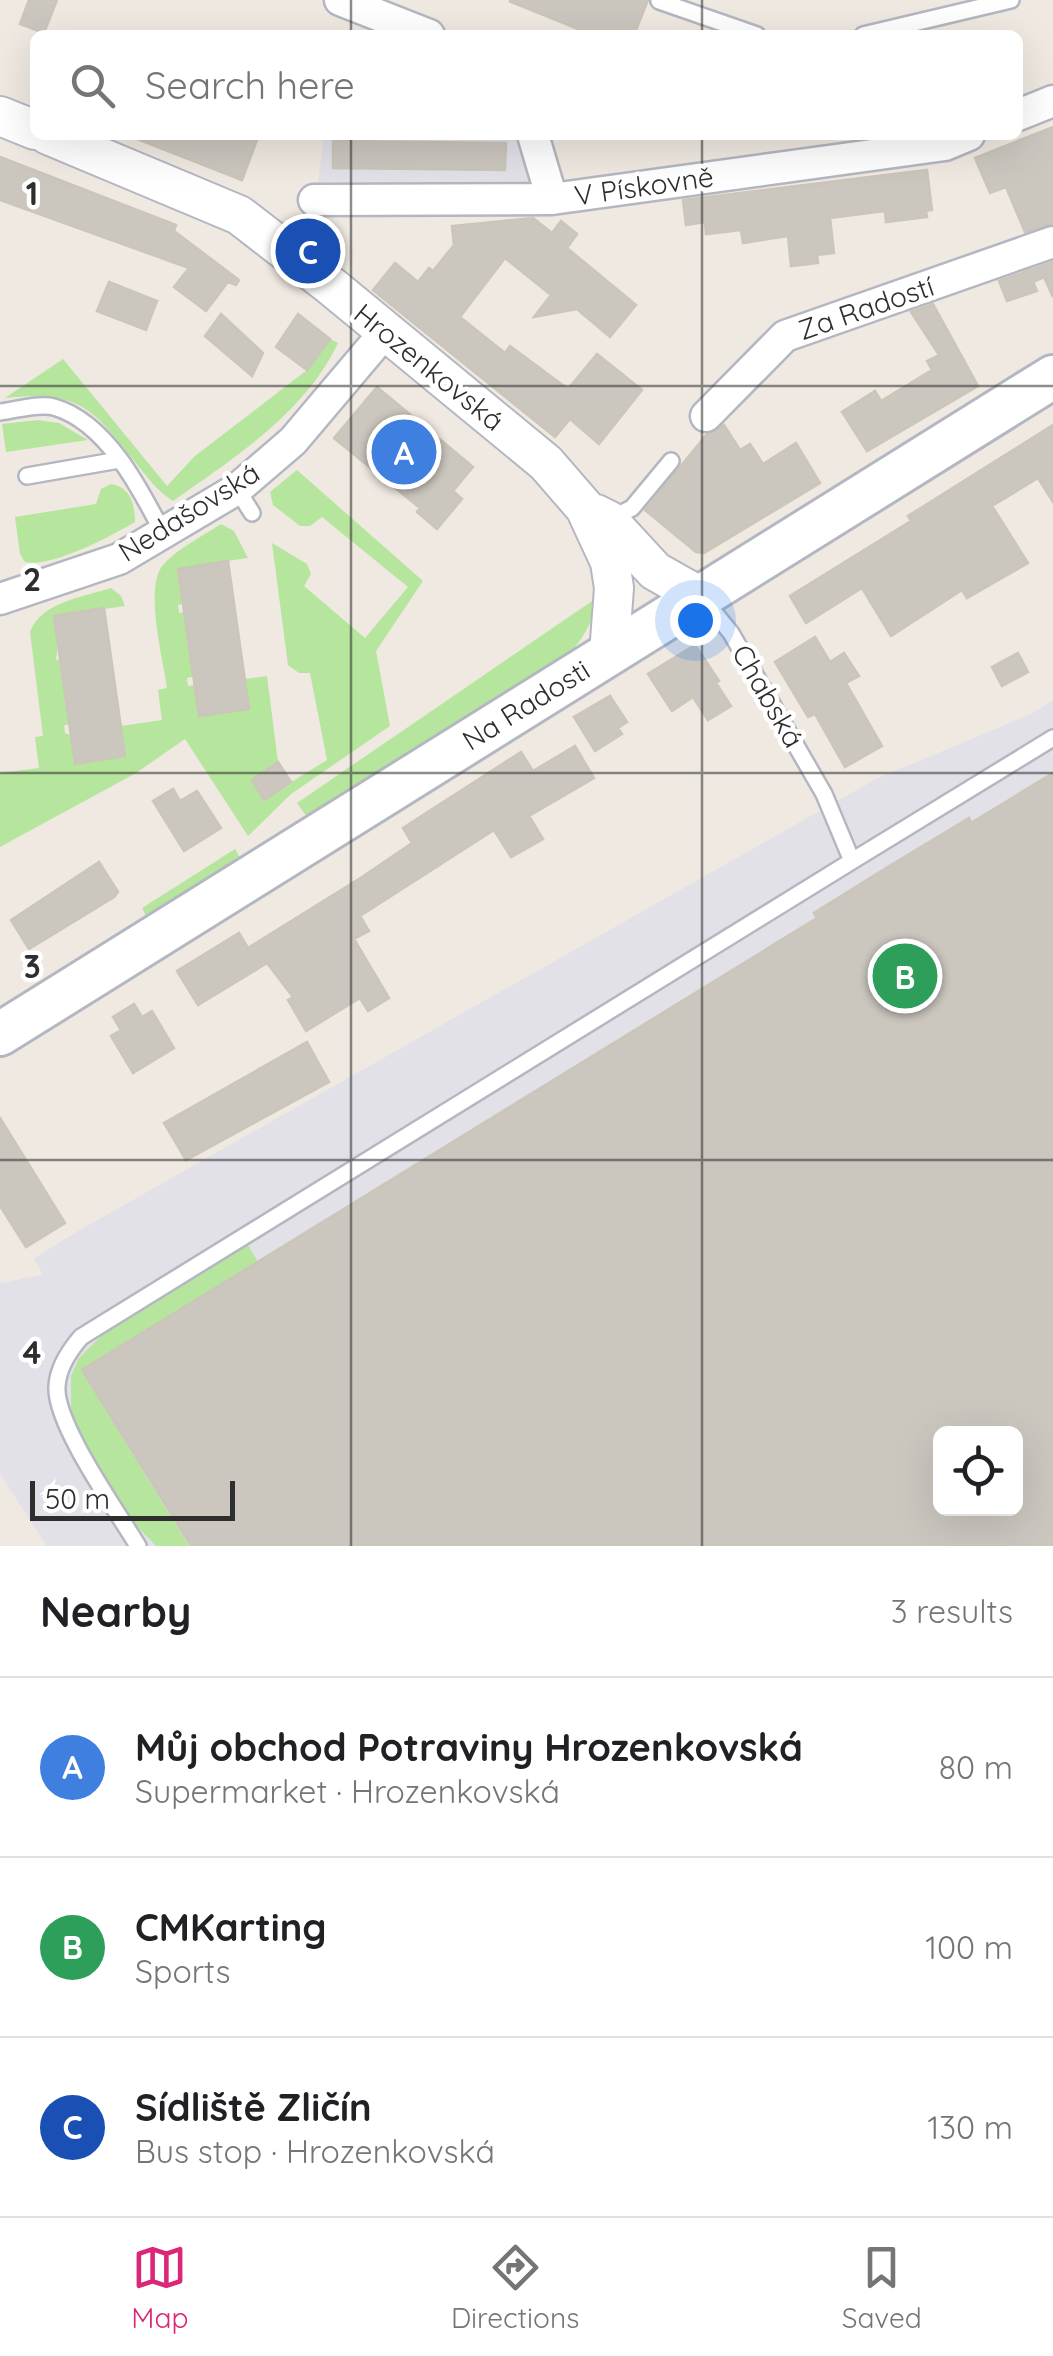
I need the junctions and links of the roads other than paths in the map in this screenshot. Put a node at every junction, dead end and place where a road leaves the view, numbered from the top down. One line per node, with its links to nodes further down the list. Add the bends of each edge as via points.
1 (340, 0): 4 (street)
2 (1010, 0): 6 (lane)
3 (659, 1): 5 (lane)
4 (416, 30)
5 (743, 30)
6 (884, 30)
7 (1053, 100): 8 (street)
8 (1023, 113)
9 (0, 116): 10 (street)
10 (30, 128)
11 (60, 140): 17 (street, Hrozenkovská, via 239,215)
12 (534, 140): 14 (street)
13 (957, 140): 14 (street, V Pískovně)
14 (552, 199): 15 (street, V Pískovně)
15 (314, 200)
16 (1053, 242): 20 (street, Za Radostí, via 785,336)
17 (386, 331): 24 (street, Hrozenkovská, via 546,463); 25 (street, Nedašovská, via 245,501)
18 (1053, 377): 26 (main road, Na Radosti)
19 (0, 412): 21 (lane, via 51,406 86,422)
20 (706, 416)
21 (119, 460): 23 (lane); 25 (lane)
22 (671, 461): 24 (lane, via 632,508)
23 (27, 476)
24 (597, 520): 26 (street, Hrozenkovská, via 656,571); 28 (street, Hrozenkovská, via 613,575)
25 (163, 533): 27 (street, Nedašovská, via 119,559)
26 (701, 596): 28 (main road, Na Radosti); 30 (lane, Chabská, via 731,633 827,800)
27 (0, 599)
28 (609, 654): 31 (main road, Na Radosti)
29 (1053, 738): 30 (lane)
30 (852, 861): 32 (lane, via 80,1337 57,1386 62,1418)
31 (0, 1034)
32 (138, 1546)

